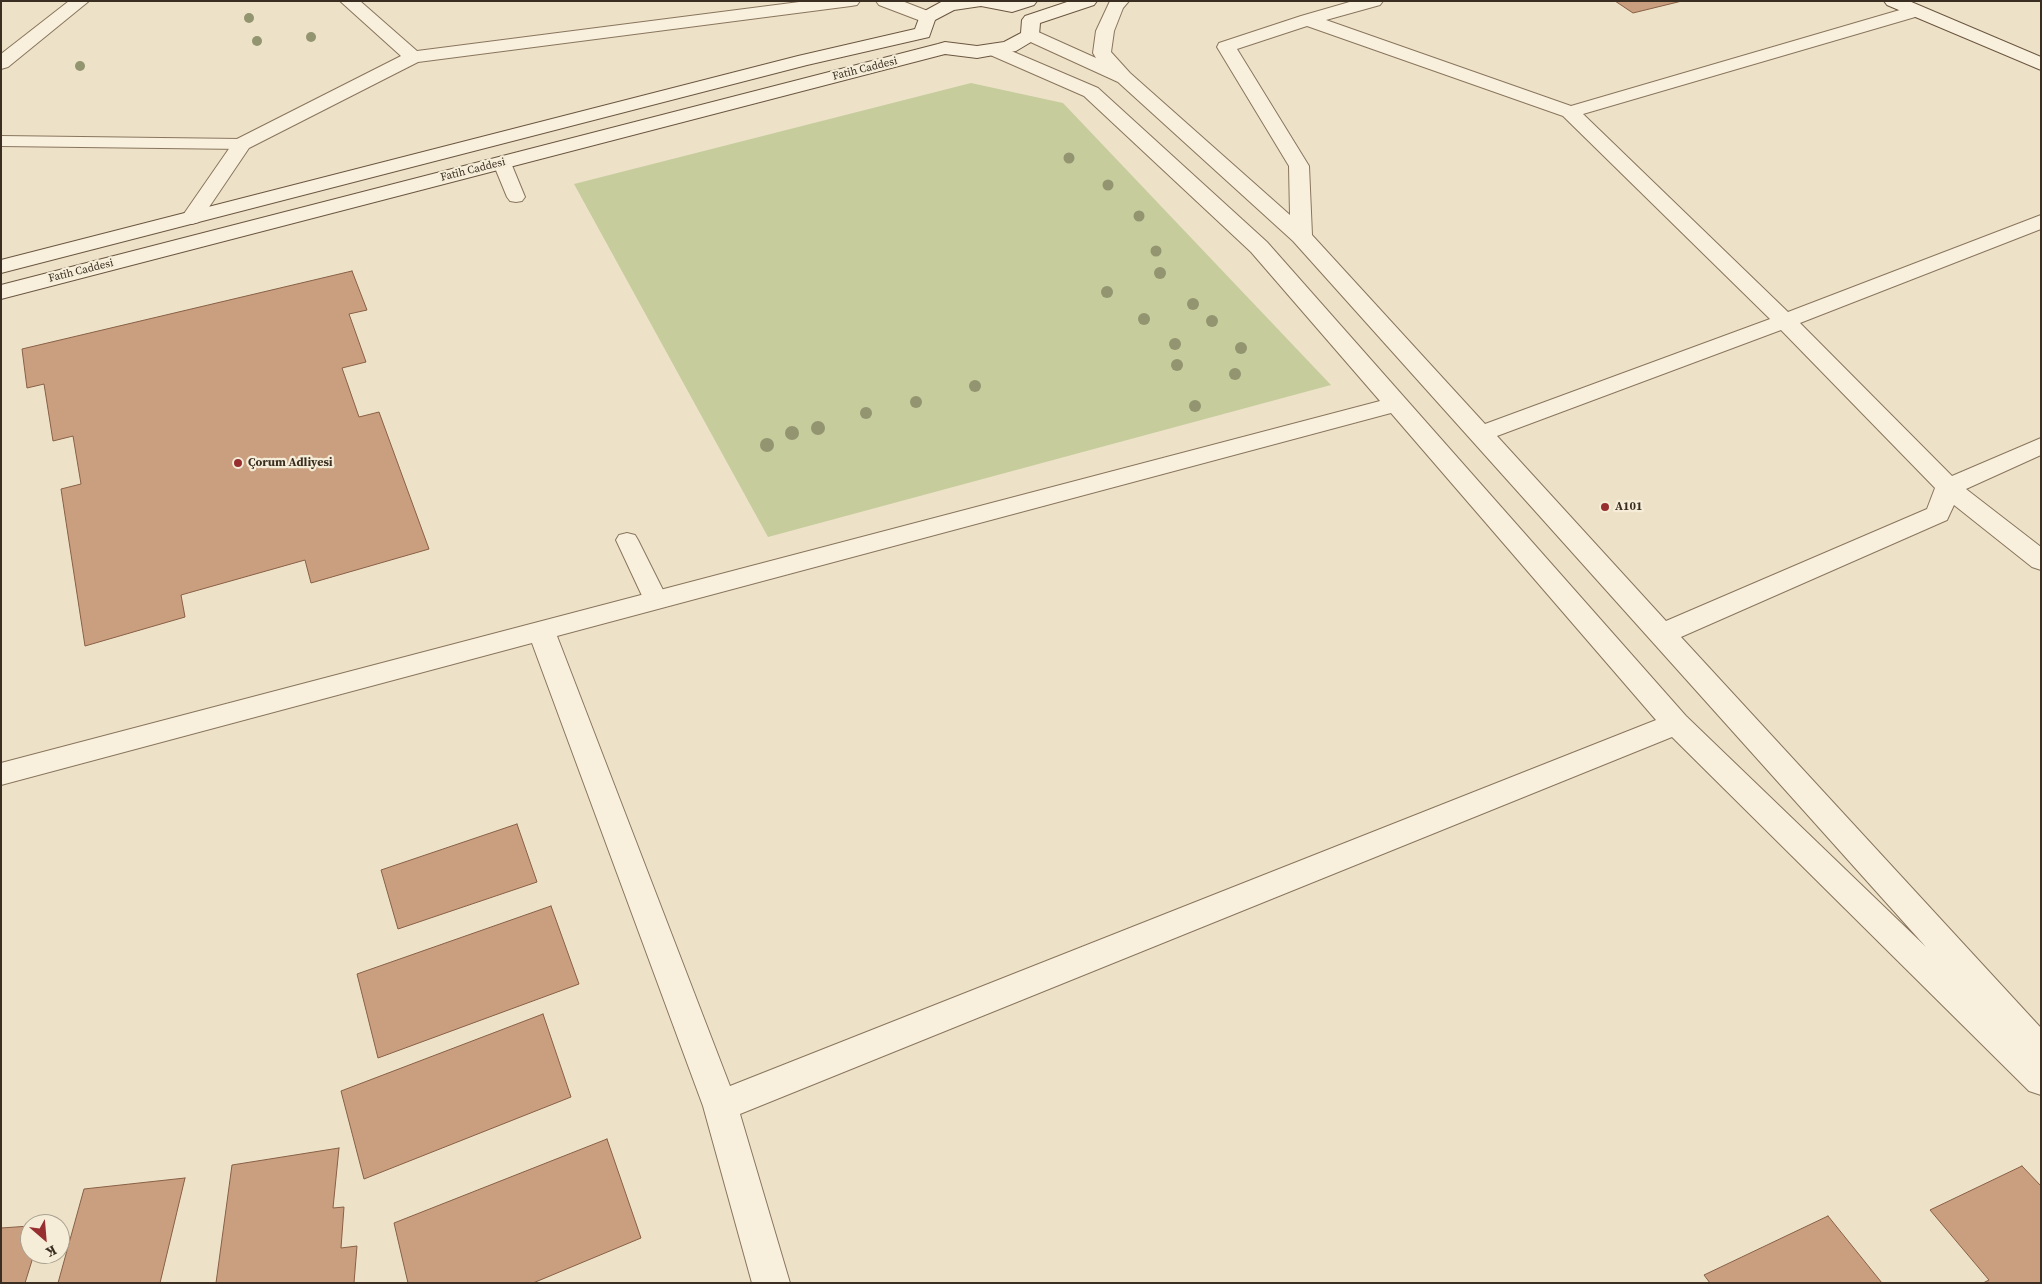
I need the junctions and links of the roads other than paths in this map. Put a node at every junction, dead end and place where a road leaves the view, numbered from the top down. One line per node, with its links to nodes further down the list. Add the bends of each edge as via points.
1 (80, 1): 17 (street)
2 (349, 1): 16 (street)
3 (851, 1): 16 (street)
4 (885, 1): 13 (street)
5 (981, 1): 11 (street, Fatih Caddesi); 13 (street, Fatih Caddesi, via 949,5)
6 (1088, 1): 11 (street, Fatih Caddesi)
7 (1120, 1): 19 (street, via 1105,31 1102,53)
8 (1374, 1): 12 (street)
9 (1893, 1): 10 (street)
10 (1916, 11): 18 (street); 20 (street)
11 (1025, 16): 15 (street, Fatih Caddesi, via 1009,48); 19 (street)
12 (1307, 20): 20 (street); 27 (street, via 1226,47 1299,166)
13 (925, 25): 14 (street, Fatih Caddesi); 25 (street, Fatih Caddesi, via 805,60)
14 (945, 48): 15 (street, Fatih Caddesi, via 977,52); 23 (street, Fatih Caddesi)
15 (995, 50): 31 (street, via 1091,92 1259,247)
16 (413, 57): 22 (street)
17 (1, 63)
18 (2041, 64)
19 (1125, 78): 27 (street)
20 (1570, 112): 30 (street)
21 (1, 141): 22 (lane)
22 (242, 144): 25 (street)
23 (502, 162): 24 (lane); 29 (street, Fatih Caddesi)
24 (516, 197)
25 (192, 218): 28 (street, Fatih Caddesi)
26 (2039, 224): 30 (street)
27 (1301, 236): 32 (street)
28 (1, 267)
29 (1, 292)
30 (1785, 320): 32 (street); 34 (street)
31 (1396, 404): 37 (street); 40 (street)
32 (1480, 434): 39 (street)
33 (2041, 446): 34 (street)
34 (1948, 487): 36 (street); 39 (street, via 1938,514)
35 (627, 540): 37 (lane)
36 (2041, 561)
37 (656, 600): 38 (street)
38 (541, 631): 41 (street); 44 (street)
39 (1662, 634): 42 (street)
40 (1676, 724): 43 (street); 44 (street)
41 (1, 774)
42 (2041, 1052)
43 (2041, 1080)
44 (720, 1106): 45 (street)
45 (771, 1283)

